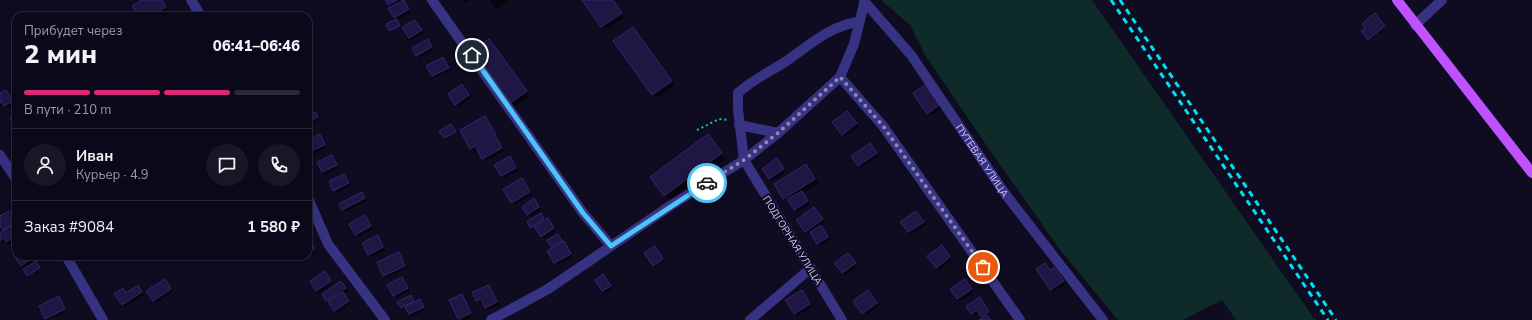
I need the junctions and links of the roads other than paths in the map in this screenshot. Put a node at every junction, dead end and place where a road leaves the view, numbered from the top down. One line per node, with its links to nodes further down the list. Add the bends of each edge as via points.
1 (191, 0): 6 (street)
2 (432, 0): 17 (street, via 583,213)
3 (1397, 0): 8 (main road)
4 (1442, 0): 8 (street)
5 (864, 1): 7 (street); 26 (street, ПУТЕВАЯ УЛИЦА, via 911,54 1006,195)
6 (198, 12)
7 (858, 22): 9 (street, via 854,44); 10 (street, via 848,23 822,36 750,82 738,93)
8 (1415, 25): 15 (main road)
9 (840, 77): 11 (street); 25 (street, via 883,126)
10 (739, 125): 11 (street); 13 (street)
11 (778, 133): 13 (street)
12 (0, 155): 14 (street)
13 (744, 160): 17 (street); 19 (street, ПОДГОРНАЯ УЛИЦА)
14 (12, 173)
15 (1532, 173)
16 (312, 207): 21 (street, via 328,244)
17 (611, 246): 22 (street, via 548,289)
18 (68, 260): 20 (street)
19 (811, 268): 23 (street); 24 (street, ПОДГОРНАЯ УЛИЦА)
20 (103, 320)
21 (385, 320)
22 (491, 320)
23 (750, 320)
24 (842, 320)
25 (1020, 320)
26 (1103, 320)

